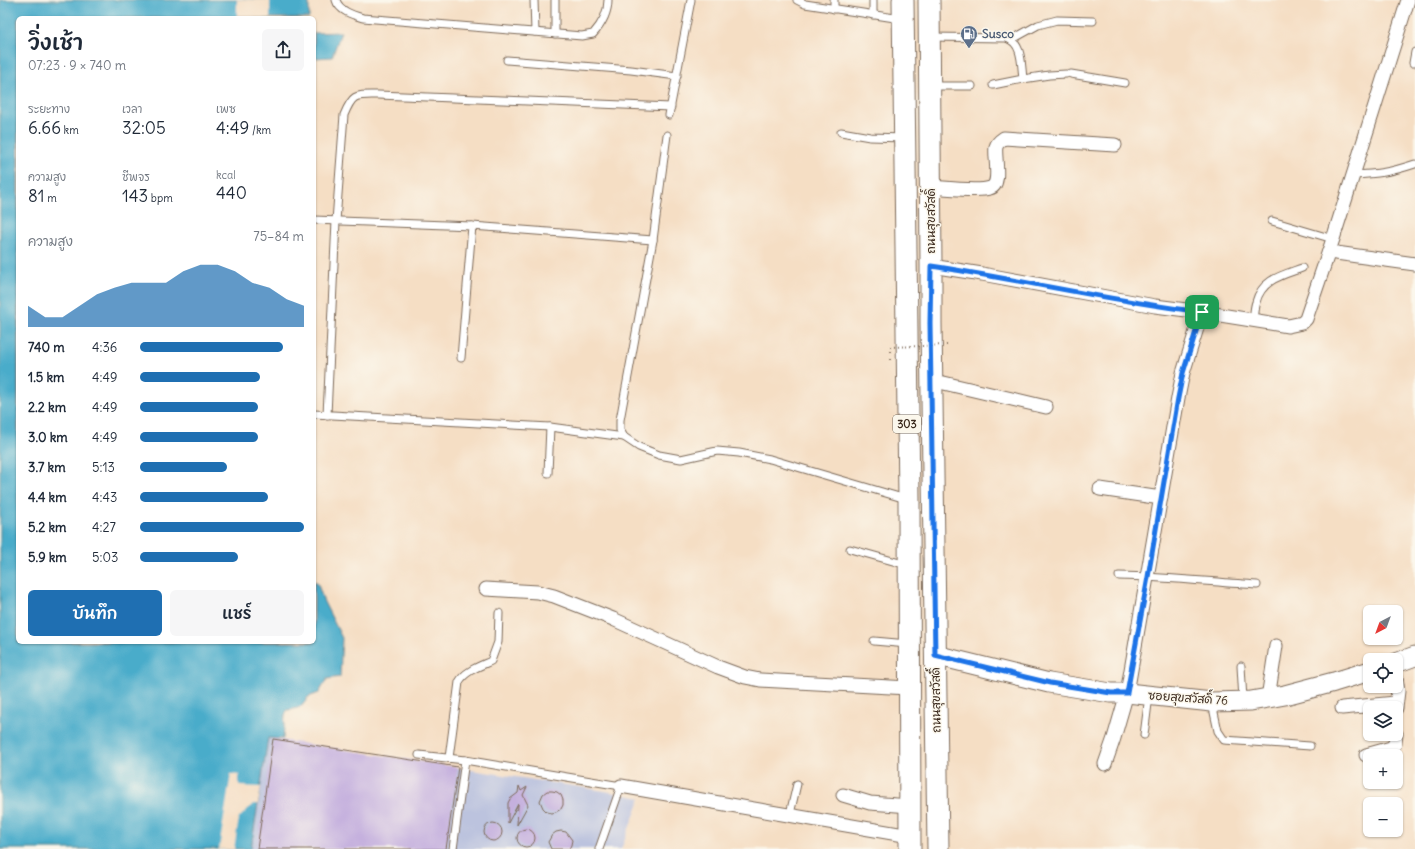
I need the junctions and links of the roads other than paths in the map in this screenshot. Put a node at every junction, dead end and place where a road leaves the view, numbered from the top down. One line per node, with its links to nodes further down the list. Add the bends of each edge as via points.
1 (336, 0): 15 (lane, via 348,14 363,18)
2 (534, 0): 15 (lane)
3 (554, 0): 16 (lane)
4 (608, 0): 16 (lane, via 608,9 593,34)
5 (691, 0): 22 (lane)
6 (797, 0): 11 (lane)
7 (834, 0): 11 (lane)
8 (873, 0): 13 (lane)
9 (929, 0): 17 (main road, ถนนสุขสวัสดิ์ / 303)
10 (1408, 0): 35 (street)
11 (834, 9): 13 (lane)
12 (903, 9): 13 (lane); 32 (main road, 303)
13 (873, 15)
14 (1093, 21): 18 (lane, via 1057,20 1038,25)
15 (535, 32): 16 (lane)
16 (555, 34)
17 (930, 37): 18 (lane); 26 (main road, ถนนสุขสวัสดิ์ / 303)
18 (1011, 40): 23 (lane, via 1019,50)
19 (1415, 52): 21 (lane)
20 (507, 60): 22 (lane)
21 (1413, 63)
22 (677, 76): 28 (lane)
23 (1023, 79): 24 (lane, via 1068,74); 25 (lane)
24 (1125, 83)
25 (993, 85)
26 (930, 86): 27 (lane); 36 (main road, ถนนสุขสวัสดิ์ / 303)
27 (972, 86)
28 (670, 107): 29 (lane); 38 (lane, via 358,95 350,101 344,114)
29 (669, 115)
30 (841, 132): 32 (lane, via 870,137)
31 (667, 135): 42 (lane)
32 (904, 138): 59 (main road, 303)
33 (1116, 144): 36 (street, via 1004,138 996,147 997,178 992,188)
34 (1415, 164): 35 (lane, via 1387,172)
35 (1353, 174): 41 (street)
36 (931, 187): 45 (main road, ถนนสุขสวัสดิ์ / 303)
37 (316, 220): 38 (lane)
38 (336, 221): 40 (lane); 53 (lane)
39 (1272, 221): 41 (lane)
40 (472, 226): 42 (lane); 49 (lane)
41 (1333, 239): 43 (street)
42 (652, 240): 55 (lane, via 620,420 620,430)
43 (1329, 252): 44 (street); 48 (street, via 1306,319 1302,323 1288,326)
44 (1415, 264)
45 (931, 266): 47 (street); 50 (main road, ถนนสุขสวัสดิ์ / 303)
46 (1302, 268): 48 (lane, via 1272,279 1262,288 1256,301)
47 (1202, 312): 48 (street); 58 (street, via 1183,373)
48 (1253, 320)
49 (461, 358)
50 (931, 380): 51 (street); 70 (main road, ถนนสุขสวัสดิ์ / 303)
51 (1046, 407)
52 (316, 414): 53 (lane)
53 (327, 415): 54 (lane)
54 (550, 427): 55 (lane); 56 (lane)
55 (624, 437): 59 (lane, via 639,447 659,455 681,459 717,451 770,459)
56 (548, 473)
57 (1100, 489): 58 (street)
58 (1160, 498): 63 (street)
59 (908, 500): 61 (main road, 303)
60 (850, 549): 61 (lane)
61 (909, 566): 68 (main road, 303)
62 (1119, 576): 63 (lane)
63 (1148, 577): 64 (lane); 76 (street)
64 (1257, 586)
65 (486, 589): 75 (street, via 538,592 554,596 745,677)
66 (499, 613): 88 (lane, via 498,642 492,661 462,676 459,682)
67 (874, 641): 68 (lane)
68 (909, 644): 75 (main road, 303)
69 (1276, 646): 78 (street)
70 (935, 655): 76 (street, ซอยสุขสวัสดิ์ 76, via 1050,683 1111,693); 97 (main road, ถนนสุขสวัสดิ์ / 303)
71 (1415, 656): 72 (street)
72 (1403, 660)
73 (1241, 666): 79 (lane)
74 (1363, 673): 78 (street, ซอยสุขสวัสดิ์ 76)
75 (909, 688): 94 (main road, 303)
76 (1127, 693): 77 (street, ซอยสุขสวัสดิ์ 76); 90 (street)
77 (1149, 696): 80 (street, ซอยสุขสวัสดิ์ 76); 83 (lane)
78 (1268, 698): 79 (street, ซอยสุขสวัสดิ์ 76)
79 (1243, 701): 80 (street, ซอยสุขสวัสดิ์ 76)
80 (1212, 702): 85 (lane, via 1218,731 1224,740)
81 (1363, 707): 82 (street)
82 (1342, 708)
83 (1144, 735)
84 (1395, 741): 86 (street)
85 (1310, 746)
86 (1387, 749)
87 (419, 755): 88 (lane)
88 (449, 758): 89 (lane)
89 (465, 760): 92 (lane); 98 (lane)
90 (1105, 764)
91 (797, 784): 95 (lane)
92 (621, 786): 95 (street); 99 (lane)
93 (843, 796): 94 (street, via 870,803)
94 (910, 806): 96 (main road, 303)
95 (790, 814): 96 (street)
96 (910, 843)
97 (940, 848)
98 (453, 849)
99 (599, 849)

